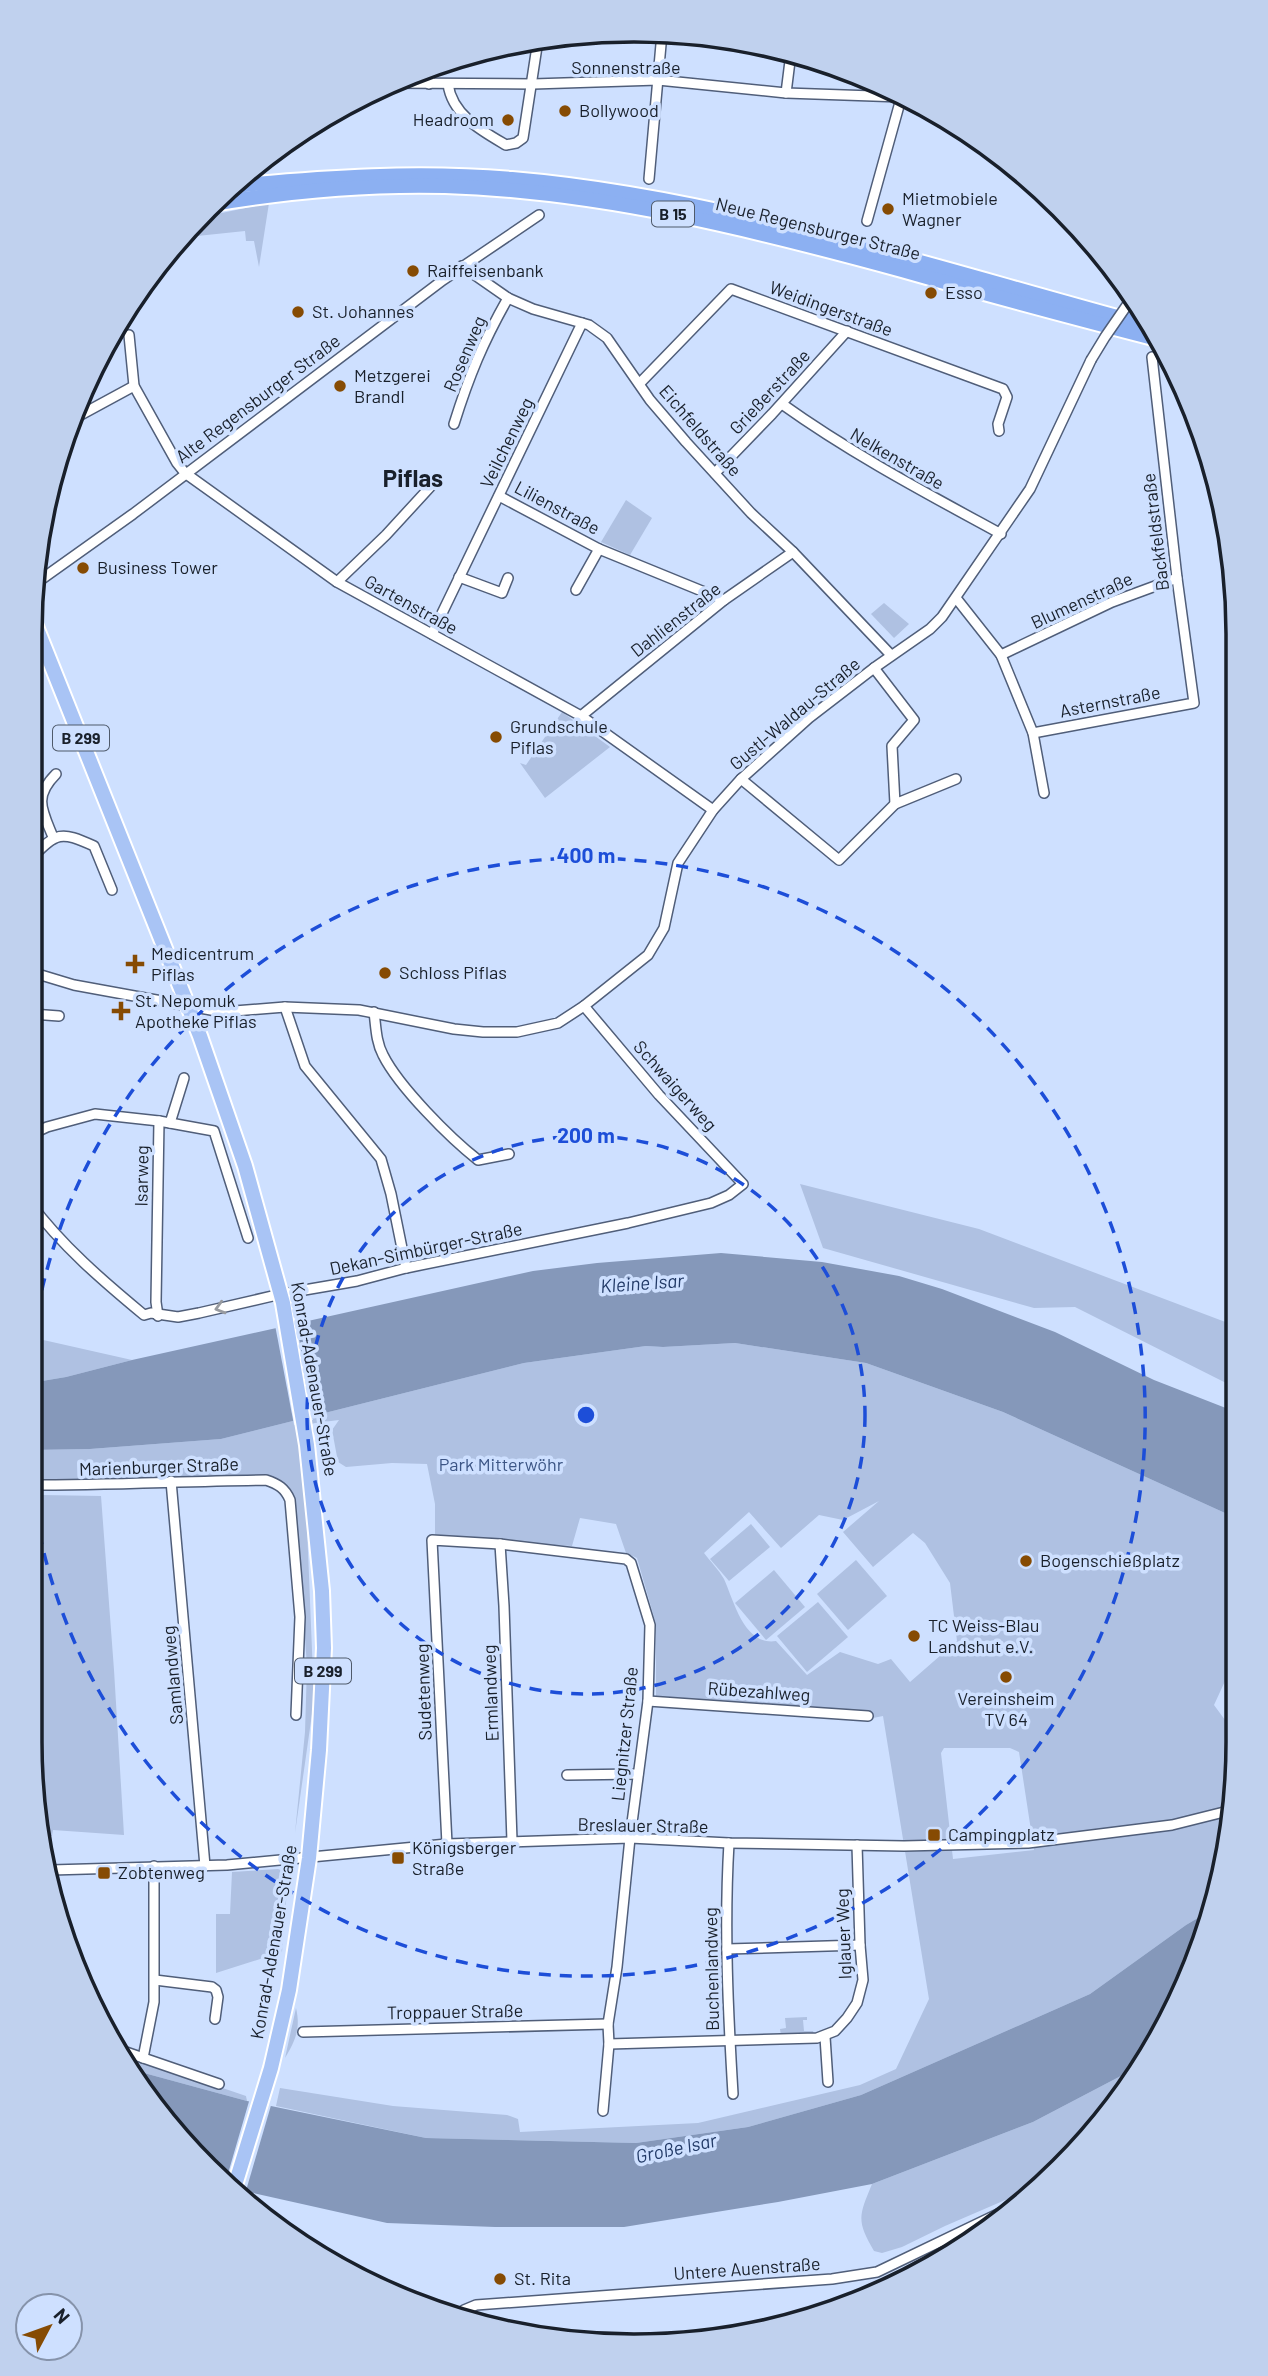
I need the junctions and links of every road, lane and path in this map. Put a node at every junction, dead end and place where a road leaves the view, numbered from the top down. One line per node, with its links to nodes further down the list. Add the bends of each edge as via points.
1 (661, 43): 5 (street)
2 (537, 50): 9 (street)
3 (790, 63): 10 (street)
4 (429, 79): 7 (street)
5 (659, 80): 9 (street, Sonnenstraße); 10 (street, Sonnenstraße); 13 (street)
6 (416, 84): 7 (street, Sonnenstraße)
7 (429, 84): 8 (street, Sonnenstraße)
8 (448, 84): 9 (street, Sonnenstraße); 9 (street, via 450,97 470,122 506,145 523,138)
9 (533, 84)
10 (786, 93): 11 (street, Sonnenstraße)
11 (879, 95)
12 (900, 105): 17 (street)
13 (649, 179)
14 (249, 184): 22 (highway, Neue Regensburger Straße / B 15, via 407,174 558,184 636,195 750,219)
15 (230, 202): 25 (highway, Neue Regensburger Straße / B 15, via 309,190 388,187 456,187 578,198 709,220)
16 (539, 215): 18 (street, Alte Regensburger Straße)
17 (867, 221)
18 (462, 266): 19 (street, Eichfeldstraße); 34 (street, Alte Regensburger Straße)
19 (508, 298): 21 (street, Eichfeldstraße); 31 (street, Rosenweg, via 476,359)
20 (1127, 306): 37 (street, Gustl-Waldau-Straße, bridge, via 1091,360 1044,463)
21 (582, 323): 27 (street, Eichfeldstraße, via 607,338); 36 (street, Veilchenweg)
22 (1137, 323)
23 (847, 331): 27 (street, Weidingerstraße, via 731,289); 29 (street, Grießerstraße); 32 (street, Weidingerstraße, via 1003,389 1007,397)
24 (129, 335): 28 (street, Gartenstraße)
25 (1146, 336)
26 (1152, 357): 43 (street, Backfeldstraße)
27 (639, 383): 33 (street, Eichfeldstraße)
28 (134, 386): 30 (street); 34 (street, Gartenstraße)
29 (782, 404): 33 (street, Grießerstraße); 37 (street, Nelkenstraße, via 881,470)
30 (85, 413)
31 (454, 424)
32 (999, 430)
33 (715, 472): 39 (street, Eichfeldstraße)
34 (186, 473): 40 (street, Alte Regensburger Straße); 44 (street, Gartenstraße)
35 (431, 486): 44 (street)
36 (499, 496): 38 (street, Lilienstraße); 41 (street, Veilchenweg)
37 (1001, 534): 46 (street, Gustl-Waldau-Straße)
38 (599, 549): 45 (street, Lilienstraße); 47 (street, Lilienstraße)
39 (793, 552): 47 (street, Dahlienstraße); 50 (street, Eichfeldstraße)
40 (45, 578)
41 (459, 578): 42 (street, via 502,593); 48 (street, Veilchenweg)
42 (508, 578)
43 (1177, 578): 51 (street, Blumenstraße, via 1112,602); 53 (street, Backfeldstraße)
44 (337, 582): 48 (street, Gartenstraße)
45 (576, 590)
46 (956, 598): 50 (street, Gustl-Waldau-Straße, via 930,629); 51 (street)
47 (724, 600): 54 (street, Dahlienstraße)
48 (432, 634): 54 (street, Gartenstraße)
49 (42, 642): 69 (main road, Konrad-Adenauer-Straße / B 299)
50 (891, 655): 52 (street, Gustl-Waldau-Straße)
51 (1001, 656): 55 (street)
52 (874, 667): 57 (street, Gustl-Waldau-Straße); 62 (street, via 914,720 892,746)
53 (1194, 702): 55 (street, Asternstraße)
54 (581, 716): 63 (street, Gartenstraße)
55 (1033, 733): 59 (street)
56 (56, 774): 60 (street)
57 (741, 779): 62 (street, via 839,860); 63 (street, Gustl-Waldau-Straße)
58 (956, 779): 62 (street)
59 (1044, 793)
60 (42, 794)
61 (42, 804): 64 (street)
62 (895, 804)
63 (713, 810): 68 (street, Gustl-Waldau-Straße, via 678,863 664,928 648,955)
64 (53, 837): 65 (street); 66 (street, via 94,846)
65 (42, 848)
66 (112, 890)
67 (42, 975): 69 (street, Gustl-Waldau-Straße)
68 (584, 1006): 71 (street, Gustl-Waldau-Straße, via 558,1023 517,1032 454,1029); 79 (street, Schwaigerweg)
69 (188, 1007): 70 (street, Gustl-Waldau-Straße, via 222,1012); 83 (main road, Konrad-Adenauer-Straße / B 299, via 244,1166)
70 (285, 1007): 71 (street, Gustl-Waldau-Straße); 82 (street, via 305,1066 381,1159)
71 (374, 1013): 78 (street, via 383,1055 461,1146 478,1160)
72 (42, 1015): 73 (street)
73 (59, 1016)
74 (184, 1078): 76 (street)
75 (159, 1121): 76 (street, Isarweg); 77 (street, via 95,1114); 84 (street, Isarweg)
76 (170, 1123): 81 (street, Isarweg, via 214,1131)
77 (42, 1130)
78 (509, 1154)
79 (743, 1184): 82 (street, Dekan-Simbürger-Straße, via 711,1203)
80 (42, 1219): 84 (street, Dekan-Simbürger-Straße, via 107,1285 144,1315)
81 (248, 1238)
82 (406, 1268): 83 (street, Dekan-Simbürger-Straße)
83 (282, 1298): 84 (street, Dekan-Simbürger-Straße, one-way to 84); 100 (main road, Konrad-Adenauer-Straße / B 299, via 307,1445 324,1648)
84 (158, 1316)
85 (171, 1481): 86 (street, Marienburger Straße); 90 (street, Marienburger Straße, via 266,1480 286,1491 300,1617); 102 (street, Samlandweg)
86 (42, 1485)
87 (432, 1540): 88 (street, Liegnitzer Straße); 97 (street, Sudetenweg)
88 (500, 1544): 89 (street, Liegnitzer Straße, via 609,1556 631,1563 650,1625); 96 (street, Ermlandweg)
89 (648, 1701): 91 (street, Rübezahlweg); 92 (street, Liegnitzer Straße)
90 (296, 1715)
91 (868, 1716)
92 (638, 1774): 93 (street); 95 (street, Liegnitzer Straße)
93 (567, 1775)
94 (1222, 1813): 99 (street, Breslauer Straße, via 1172,1825 1028,1843)
95 (630, 1838): 96 (street, Breslauer Straße); 98 (street, Breslauer Straße); 108 (street, Liegnitzer Straße)
96 (512, 1841): 97 (street, Breslauer Straße)
97 (447, 1843): 100 (street, Breslauer Straße)
98 (729, 1843): 99 (street, Breslauer Straße); 105 (street, Buchenlandweg)
99 (857, 1844): 104 (street, Iglauer Weg)
100 (309, 1858): 102 (street, Breslauer Straße); 119 (main road, Konrad-Adenauer-Straße / B 299, via 289,1990)
101 (153, 1866): 102 (street, Breslauer Straße); 103 (street, Breslauer Straße); 106 (street)
102 (205, 1866)
103 (56, 1870)
104 (860, 1945): 105 (street); 110 (street, Iglauer Weg, via 863,1980 857,2003)
105 (727, 1949): 111 (street, Buchenlandweg)
106 (155, 1980): 107 (street, via 212,1987 218,1997); 114 (street)
107 (215, 2019)
108 (608, 2024): 109 (street, Troppauer Straße); 112 (street, Liegnitzer Straße)
109 (303, 2032)
110 (825, 2037): 111 (street); 115 (street)
111 (730, 2041): 112 (street); 117 (street, Buchenlandweg)
112 (609, 2044): 118 (street, Liegnitzer Straße)
113 (131, 2054): 114 (street)
114 (144, 2058): 116 (street)
115 (828, 2082)
116 (219, 2084)
117 (733, 2094)
118 (603, 2111)
119 (236, 2180)
120 (977, 2224): 121 (street, Untere Auenstraße, via 877,2272)
121 (465, 2309)

